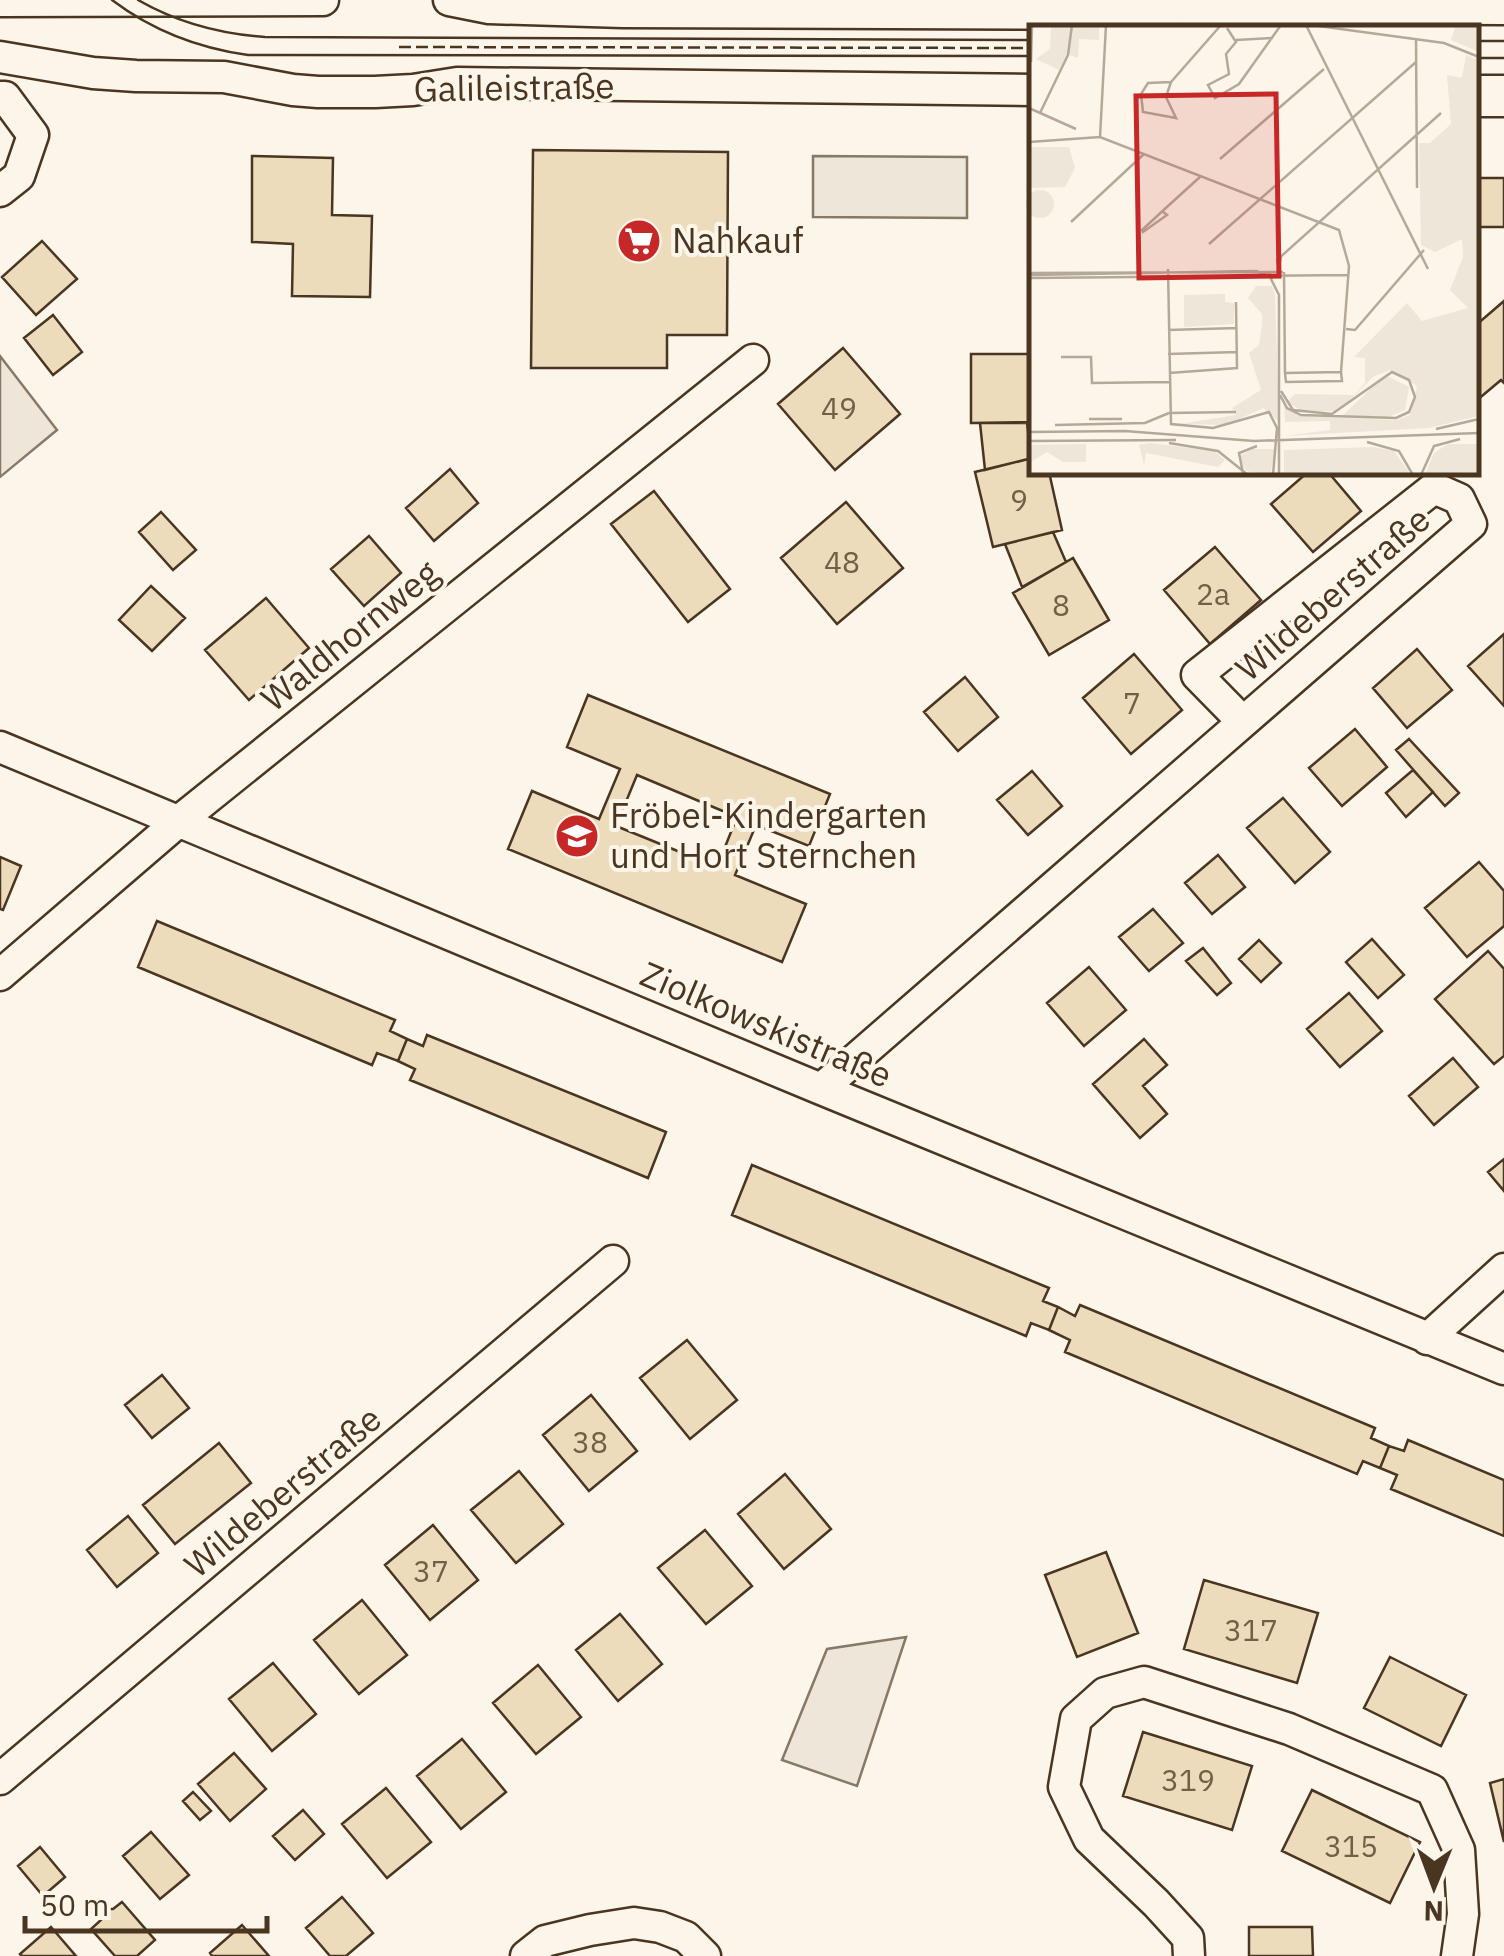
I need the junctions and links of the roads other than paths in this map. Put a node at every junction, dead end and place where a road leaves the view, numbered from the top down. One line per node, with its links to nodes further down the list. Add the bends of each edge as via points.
1 (322, 0): 3 (street)
2 (449, 0): 5 (street, via 489,8 624,12)
3 (0, 1)
4 (1504, 4): 5 (street, via 1306,3)
5 (1197, 11)
6 (0, 58): 7 (street, Galileistraße, via 93,73 224,77 336,92 457,83)
7 (1029, 90)
8 (0, 98): 9 (street, via 5,96 33,135 19,176)
9 (0, 191)
10 (752, 360): 13 (street, Waldhornweg)
11 (1243, 722): 11 (street, Wildeberstraße, via 1470,524 1460,500 1434,488 1197,676); 15 (street, Wildeberstraße)
12 (0, 746): 13 (street, Ziolkowskistraße)
13 (179, 821): 14 (street, Waldhornweg); 15 (street, Ziolkowskistraße)
14 (0, 975)
15 (821, 1089): 18 (street, Ziolkowskistraße)
16 (614, 1262): 20 (street, Wildeberstraße)
17 (1504, 1269): 18 (street)
18 (1427, 1338): 19 (street, Ziolkowskistraße)
19 (1504, 1369)
20 (0, 1779)
21 (526, 1956): 22 (street, via 545,1942 634,1923 686,1938)
22 (705, 1956)
23 (1190, 1956): 24 (street, via 1188,1938 1089,1839 1064,1787 1076,1720 1105,1693 1144,1682 1289,1729 1432,1790 1459,1850 1463,1914)
24 (1457, 1956)

